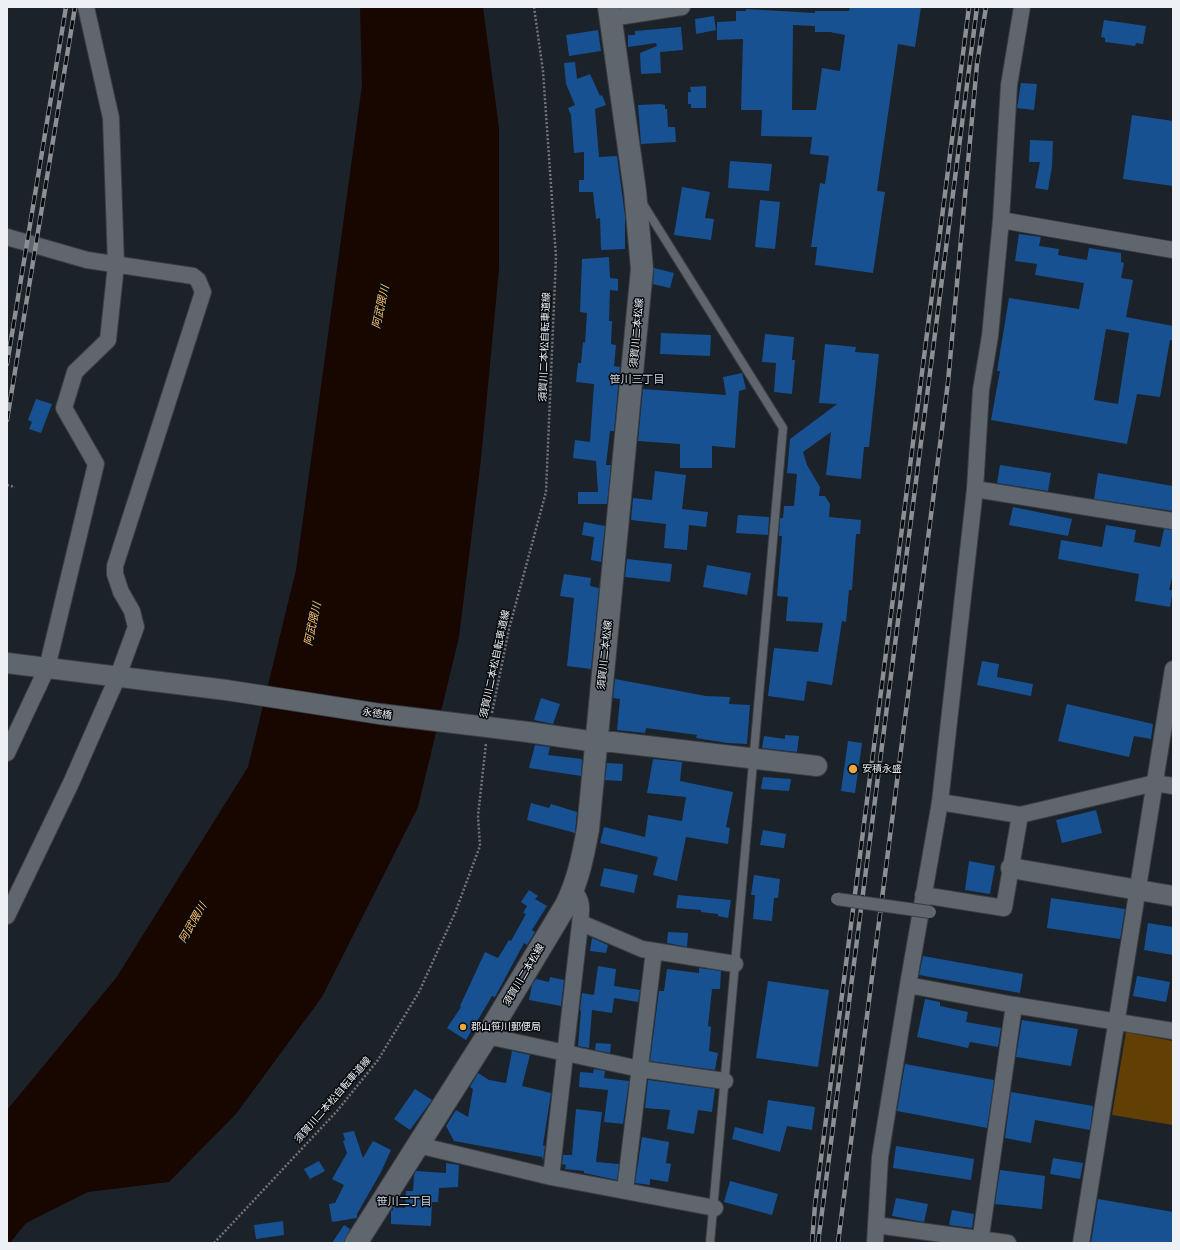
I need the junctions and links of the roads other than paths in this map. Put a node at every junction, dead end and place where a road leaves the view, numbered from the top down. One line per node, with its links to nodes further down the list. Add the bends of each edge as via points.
1 (86, 7): 9 (street, via 111,118)
2 (682, 7): 4 (street)
3 (1022, 7): 6 (street, via 1009,85)
4 (610, 13): 5 (main road, 須賀川二本松線)
5 (635, 191): 16 (main road, 須賀川二本松線, via 641,277); 18 (lane, via 783,428)
6 (1001, 220): 8 (street); 10 (street, via 990,336 981,390)
7 (7, 237): 9 (street, via 86,260)
8 (1173, 250)
9 (116, 265): 13 (street, via 108,340 75,372 64,408 96,464); 15 (street, via 193,276 198,280 203,292 115,566 119,586 132,611 136,627)
10 (975, 489): 11 (street); 22 (street)
11 (1173, 521)
12 (7, 663): 13 (street, 永徳橋)
13 (47, 668): 15 (street, 永徳橋); 17 (street)
14 (1173, 669): 20 (street)
15 (118, 676): 16 (street, 永徳橋, bridge); 31 (street, via 71,783)
16 (596, 742): 18 (street, 永徳橋); 26 (main road, 須賀川二本松線, via 588,829 580,872)
17 (7, 754)
18 (752, 758): 19 (street, 永徳橋); 34 (lane)
19 (817, 766)
20 (1155, 783): 21 (street); 23 (street); 25 (street)
21 (1173, 786)
22 (940, 802): 23 (street); 27 (street)
23 (1020, 814): 24 (street)
24 (1011, 868): 25 (street); 27 (street, via 1004,908)
25 (1138, 889): 28 (street); 37 (street)
26 (573, 891): 32 (street, via 581,902); 39 (main road, 須賀川二本松線)
27 (923, 895): 35 (street)
28 (1173, 896)
29 (837, 900): 30 (street, bridge)
30 (930, 912)
31 (7, 916)
32 (580, 924): 33 (street, via 642,949); 40 (street)
33 (654, 951): 34 (street); 41 (street)
34 (735, 964): 42 (lane)
35 (908, 985): 36 (street); 47 (street, via 880,1157)
36 (1014, 1006): 37 (street); 48 (street)
37 (1116, 1021): 38 (street); 53 (street)
38 (1173, 1032)
39 (487, 1036): 40 (street); 43 (main road, 須賀川二本松線)
40 (566, 1052): 41 (street); 44 (street)
41 (640, 1069): 42 (street); 45 (street)
42 (725, 1081): 46 (lane)
43 (418, 1145): 44 (street); 49 (main road, 須賀川二本松線)
44 (551, 1177): 45 (street)
45 (625, 1190): 46 (street)
46 (714, 1208): 50 (lane)
47 (876, 1225): 48 (street); 51 (street)
48 (980, 1241): 52 (street)
49 (356, 1243)
50 (710, 1243)
51 (875, 1243)
52 (1008, 1243)
53 (1080, 1243)

